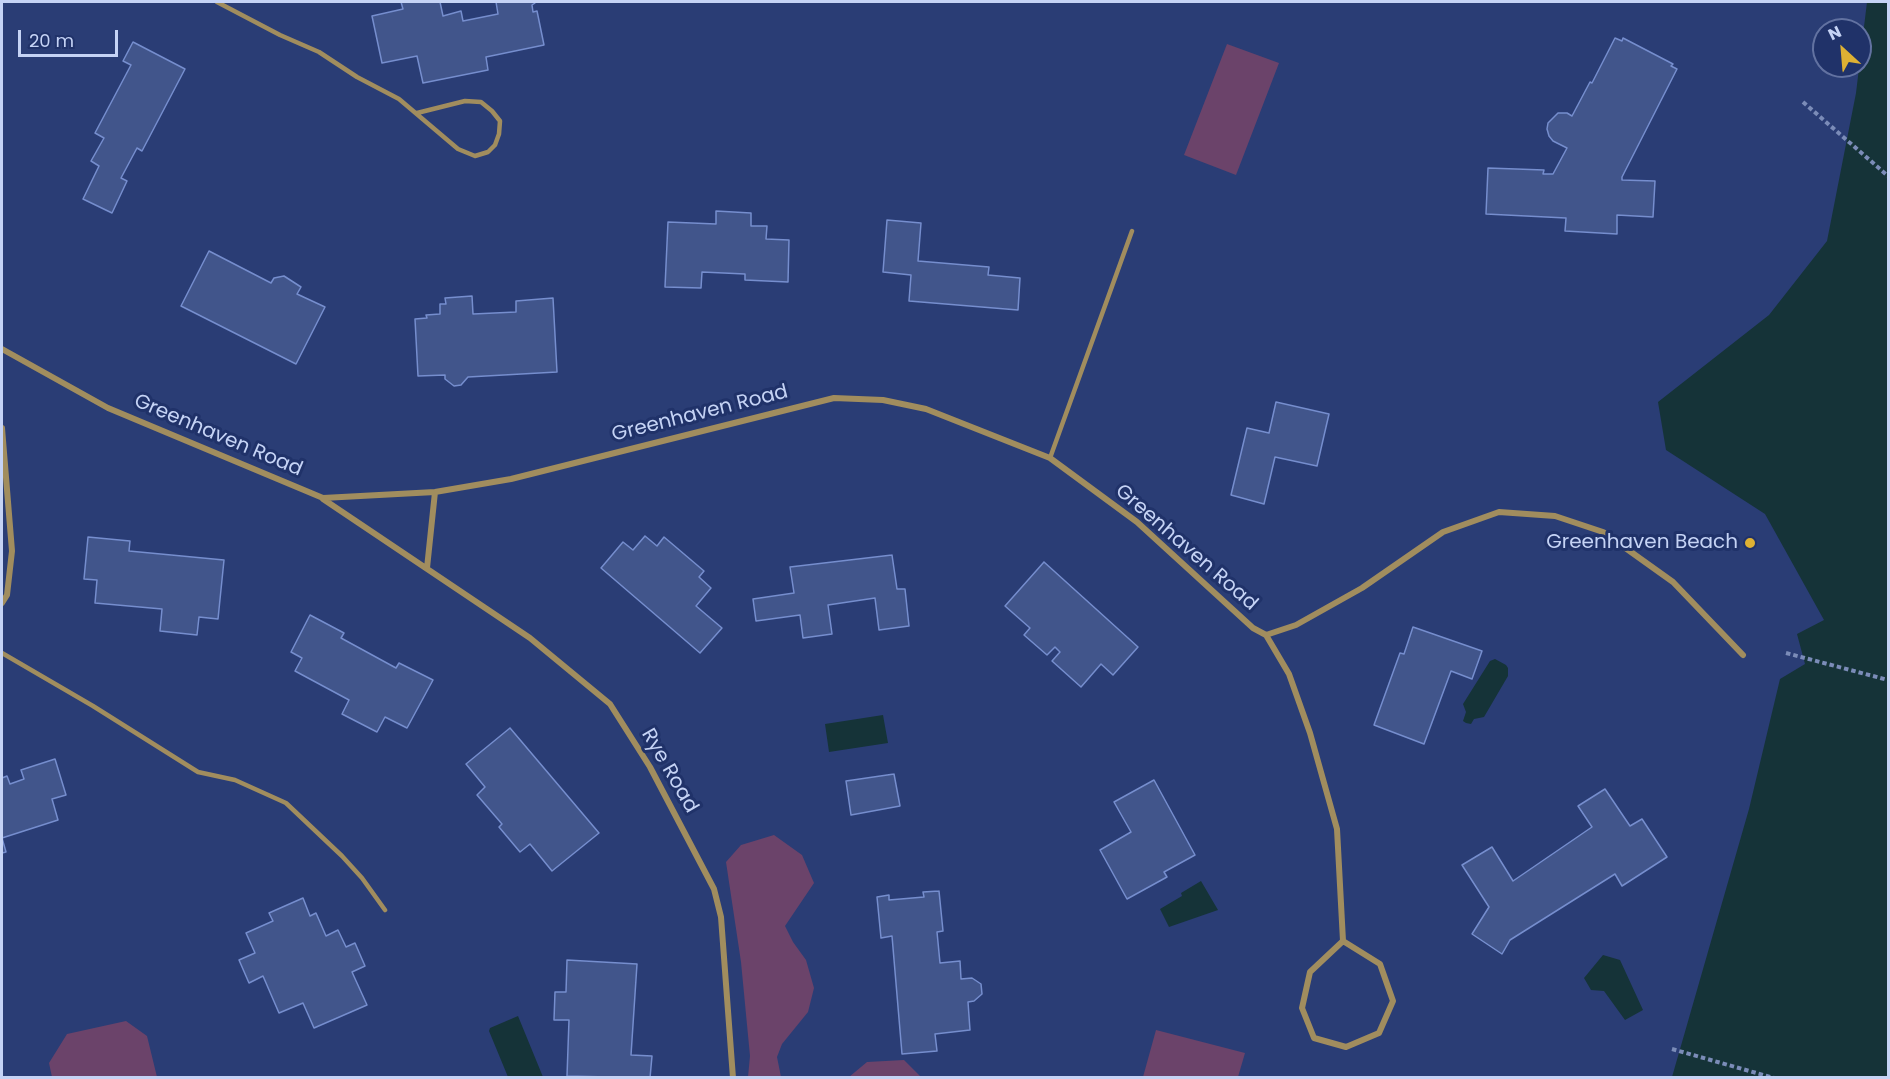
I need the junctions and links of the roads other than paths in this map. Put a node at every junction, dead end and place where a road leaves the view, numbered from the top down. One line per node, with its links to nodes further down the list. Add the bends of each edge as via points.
1 (217, 2): 2 (lane, via 319,52)
2 (417, 113): 2 (lane, via 458,149 475,156 488,152 499,134 500,121 481,102 465,101)
3 (1132, 231): 6 (lane)
4 (2, 349): 8 (street, Greenhaven Road, via 108,408)
5 (2, 428): 10 (street, via 12,552)
6 (1050, 458): 7 (street, Greenhaven Road, via 926,409 882,400 834,398 511,479); 11 (street, Greenhaven Road, via 1137,522 1252,628)
7 (435, 492): 8 (street, Greenhaven Road); 9 (street)
8 (323, 498): 9 (street, Rye Road)
9 (427, 568): 16 (street, Rye Road, via 530,638 610,705 650,767 714,890 721,917)
10 (2, 603)
11 (1266, 635): 13 (street, via 1296,625 1362,588 1443,532 1498,512 1555,516 1603,532 1672,582); 15 (street, Greenhaven Road, via 1289,674 1337,829)
12 (2, 653): 14 (lane, via 198,772 235,780 286,804 342,856)
13 (1743, 655)
14 (385, 910)
15 (1343, 941): 15 (street, via 1311,972 1302,1008 1314,1038 1346,1047 1379,1034 1393,1000 1380,964)
16 (733, 1077)

